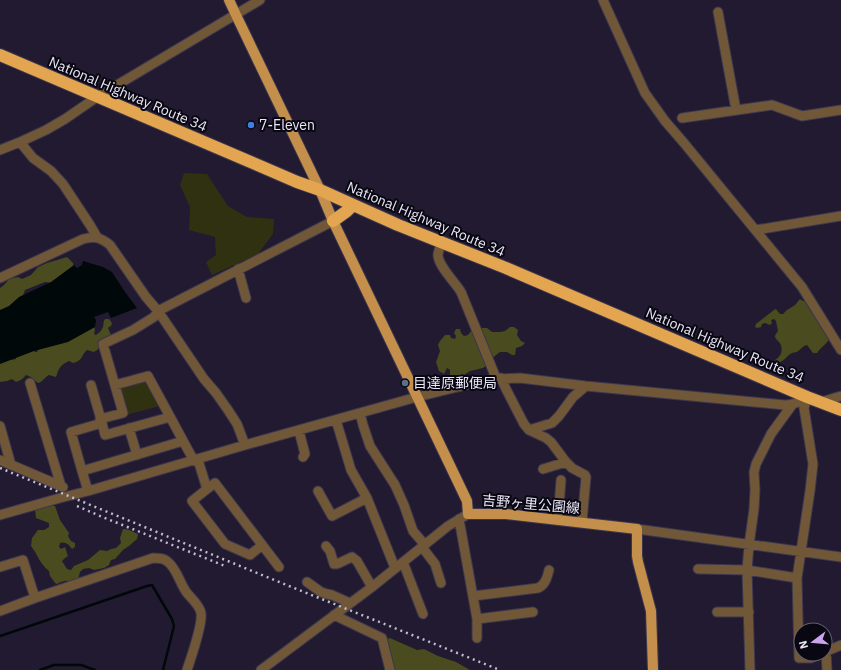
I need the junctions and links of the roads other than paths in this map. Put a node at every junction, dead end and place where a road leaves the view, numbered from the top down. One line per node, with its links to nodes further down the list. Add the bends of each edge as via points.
1 (229, 0): 5 (main road, 吉野ヶ里公園線)
2 (260, 0): 5 (street)
3 (602, 0): 17 (street, via 645,93 665,121)
4 (718, 12): 8 (street)
5 (236, 15): 7 (street); 13 (main road, 吉野ヶ里公園線)
6 (0, 55): 7 (highway, National Highway Route 34)
7 (97, 97): 11 (street, via 65,119); 13 (highway, National Highway Route 34)
8 (736, 110): 9 (street, via 772,105 802,116); 10 (street)
9 (841, 110)
10 (682, 118)
11 (20, 142): 12 (street); 18 (street, via 33,158 51,171 62,184)
12 (0, 150)
13 (320, 190): 14 (highway, National Highway Route 34); 16 (main road, 吉野ヶ里公園線)
14 (353, 205): 16 (highway); 19 (highway, National Highway Route 34)
15 (841, 216): 17 (street)
16 (333, 221): 20 (street); 31 (main road, 吉野ヶ里公園線)
17 (756, 230): 24 (street, via 802,287)
18 (96, 237): 21 (street, via 83,239); 23 (street, via 110,245)
19 (442, 242): 25 (street, via 439,262 461,292); 32 (highway, National Highway Route 34)
20 (238, 269): 22 (street); 23 (street)
21 (0, 278)
22 (246, 298)
23 (158, 311): 28 (street, via 154,317 133,330 103,344); 45 (street, via 228,410 237,424)
24 (841, 350)
25 (499, 378): 29 (street); 31 (street); 42 (street, via 524,424)
26 (30, 383): 55 (street)
27 (91, 385): 39 (street)
28 (115, 385): 37 (street, via 148,376); 39 (street, via 123,413)
29 (586, 386): 34 (street); 42 (street, via 552,423)
30 (841, 396): 33 (street)
31 (417, 397): 36 (street); 62 (main road, 吉野ヶ里公園線, via 467,501)
32 (807, 397): 33 (highway, National Highway Route 34); 34 (street); 70 (street, via 804,408 812,464)
33 (821, 402): 35 (highway, National Highway Route 34)
34 (792, 405): 67 (street, via 771,434 756,464)
35 (841, 410)
36 (360, 413): 38 (street); 69 (street, via 370,446 395,485)
37 (170, 417): 41 (street); 44 (street)
38 (336, 420): 43 (street); 60 (street, via 348,464)
39 (101, 421): 41 (street, via 105,435); 53 (street, via 71,432)
40 (0, 426): 51 (street)
41 (129, 428): 46 (street)
42 (530, 430): 50 (street, via 551,442)
43 (298, 431): 45 (street); 47 (street, via 305,454)
44 (183, 441): 46 (street); 49 (street)
45 (245, 446): 49 (street)
46 (137, 455): 53 (street)
47 (303, 457)
48 (0, 460): 51 (street)
49 (196, 460): 56 (street); 57 (street)
50 (566, 462): 52 (street); 64 (street, via 586,478)
51 (11, 465): 55 (street)
52 (543, 469)
53 (82, 471): 57 (street)
54 (561, 480): 63 (street)
55 (61, 486): 59 (street)
56 (207, 489): 66 (street, via 215,483); 66 (street, via 192,501 225,544 250,554)
57 (88, 491): 59 (street)
58 (318, 491): 60 (street, via 332,516)
59 (77, 494): 61 (street)
60 (367, 498): 75 (street)
61 (0, 515)
62 (464, 516): 63 (main road, 吉野ヶ里公園線, via 506,514); 69 (street); 83 (street)
63 (558, 520): 64 (main road, 吉野ヶ里公園線)
64 (582, 522): 65 (main road, 吉野ヶ里公園線)
65 (637, 529): 67 (street); 98 (main road, via 638,562 651,611)
66 (262, 545): 74 (street)
67 (749, 545): 70 (street); 78 (street)
68 (326, 546): 82 (street, via 334,564 352,557 357,561)
69 (423, 546): 72 (street); 81 (street, via 434,564)
70 (801, 552): 71 (street); 79 (street)
71 (841, 557)
72 (403, 562): 75 (street); 90 (street)
73 (0, 567): 84 (street, via 23,560)
74 (279, 567)
75 (395, 568): 82 (street)
76 (698, 569): 78 (street)
77 (549, 570): 83 (street, via 545,582 538,588)
78 (748, 570): 79 (street); 89 (street)
79 (797, 578): 93 (street)
80 (307, 582): 85 (street, via 321,592)
81 (441, 583)
82 (372, 587): 85 (street)
83 (473, 596): 92 (street)
84 (35, 598): 86 (street); 95 (street, via 153,558 167,561 201,614)
85 (350, 603): 91 (street)
86 (0, 611)
87 (533, 612): 92 (street)
88 (717, 612): 89 (street)
89 (749, 612): 99 (street)
90 (423, 614)
91 (334, 615): 96 (street); 97 (street, via 382,638)
92 (477, 619): 94 (street)
93 (798, 622)
94 (477, 638)
95 (187, 670)
96 (261, 670)
97 (390, 670)
98 (653, 670)
99 (750, 670)

